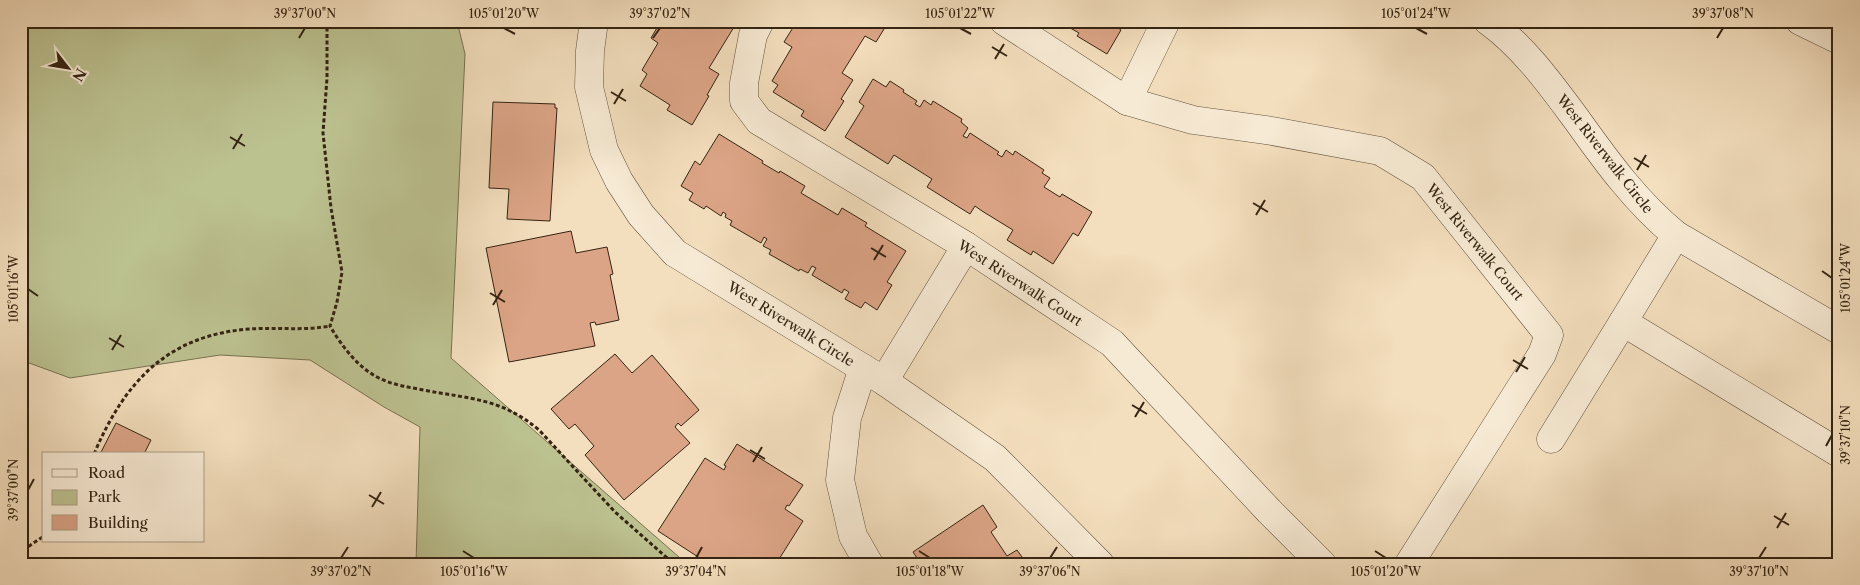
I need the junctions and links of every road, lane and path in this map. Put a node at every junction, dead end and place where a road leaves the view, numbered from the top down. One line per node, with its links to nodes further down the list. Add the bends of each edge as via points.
1 (327, 21): 13 (path, via 323,134 342,272)
2 (594, 21): 15 (street, West Riverwalk Circle, via 589,87 596,122 604,150 641,215 675,253)
3 (760, 21): 11 (street, West Riverwalk Court, via 753,35 744,83 744,101 759,121)
4 (1004, 21): 9 (street, West Riverwalk Court)
5 (1166, 21): 9 (street)
6 (1488, 21): 10 (street, West Riverwalk Circle, via 1526,56 1553,88 1640,203)
7 (1800, 21): 8 (street)
8 (1839, 40)
9 (1127, 102): 26 (street, West Riverwalk Court, via 1192,120 1380,151 1423,177 1549,335 1542,354)
10 (1676, 235): 12 (street); 14 (street, West Riverwalk Circle)
11 (966, 246): 15 (street); 25 (street, West Riverwalk Court, via 1112,343)
12 (1623, 322): 16 (street); 18 (street)
13 (330, 326): 17 (path, via 250,329 218,334 181,346 136,381); 22 (path, via 338,340 377,378 395,385 490,402 526,418 615,512)
14 (1839, 330)
15 (873, 374): 23 (street, via 847,418 840,480 853,536); 24 (street, West Riverwalk Circle, via 995,458)
16 (1551, 439)
17 (95, 452)
18 (1839, 453)
19 (42, 537): 20 (path)
20 (22, 548): 21 (path)
21 (31, 564)
22 (674, 564)
23 (870, 564)
24 (1100, 564)
25 (1322, 564)
26 (1409, 564)

